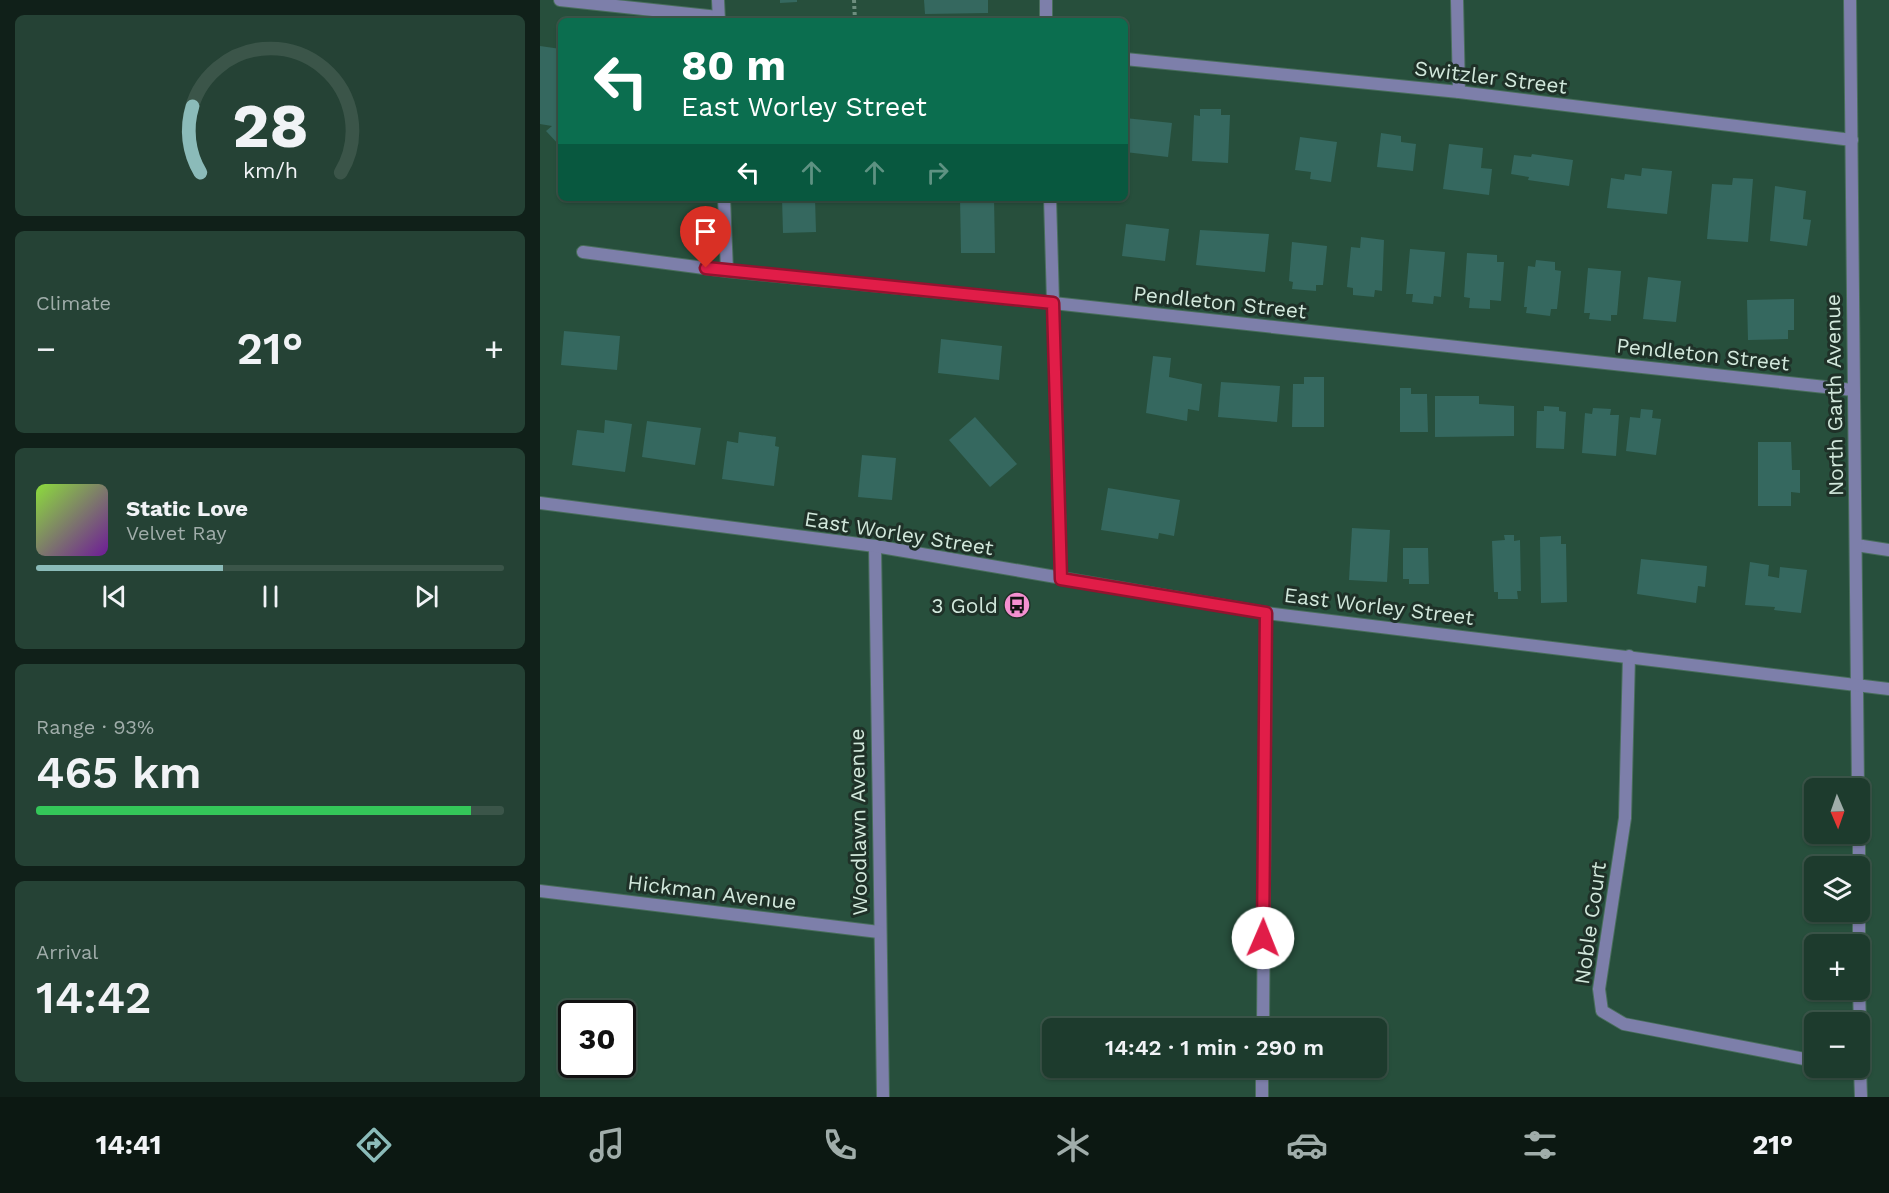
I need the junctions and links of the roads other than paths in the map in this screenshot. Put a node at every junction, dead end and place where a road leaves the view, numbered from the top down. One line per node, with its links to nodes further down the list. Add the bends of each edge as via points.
1 (560, 0): 6 (street)
2 (718, 0): 7 (street)
3 (1046, 0): 8 (street)
4 (1456, 0): 10 (street)
5 (1850, 0): 11 (street, North Garth Avenue)
6 (710, 18)
7 (718, 18)
8 (1046, 18)
9 (1128, 58): 10 (street, Switzler Street)
10 (1460, 92): 11 (street, Switzler Street)
11 (1852, 140): 17 (street, North Garth Avenue)
12 (724, 201): 15 (street)
13 (1050, 201): 16 (street)
14 (583, 252): 15 (street, Pendleton Street)
15 (727, 271): 16 (street, Pendleton Street)
16 (1053, 303): 17 (street, Pendleton Street); 22 (street)
17 (1853, 390): 19 (street, North Garth Avenue)
18 (540, 503): 20 (street, East Worley Street)
19 (1856, 545): 21 (street); 25 (street, North Garth Avenue)
20 (875, 546): 22 (street, East Worley Street); 29 (street, Woodlawn Avenue)
21 (1889, 550)
22 (1061, 579): 23 (street, East Worley Street)
23 (1266, 613): 24 (street, East Worley Street); 30 (street)
24 (1629, 656): 25 (street, East Worley Street); 31 (street, Noble Court, via 1625,818 1599,988 1602,1011 1624,1024)
25 (1858, 686): 26 (street, East Worley Street); 27 (street, North Garth Avenue)
26 (1889, 689)
27 (1858, 778)
28 (540, 891): 29 (street, Hickman Avenue)
29 (879, 932): 34 (street, Woodlawn Avenue)
30 (1263, 1018)
31 (1804, 1060)
32 (1262, 1078): 35 (street)
33 (1858, 1078): 36 (street)
34 (883, 1097)
35 (1262, 1097)
36 (1861, 1097)

